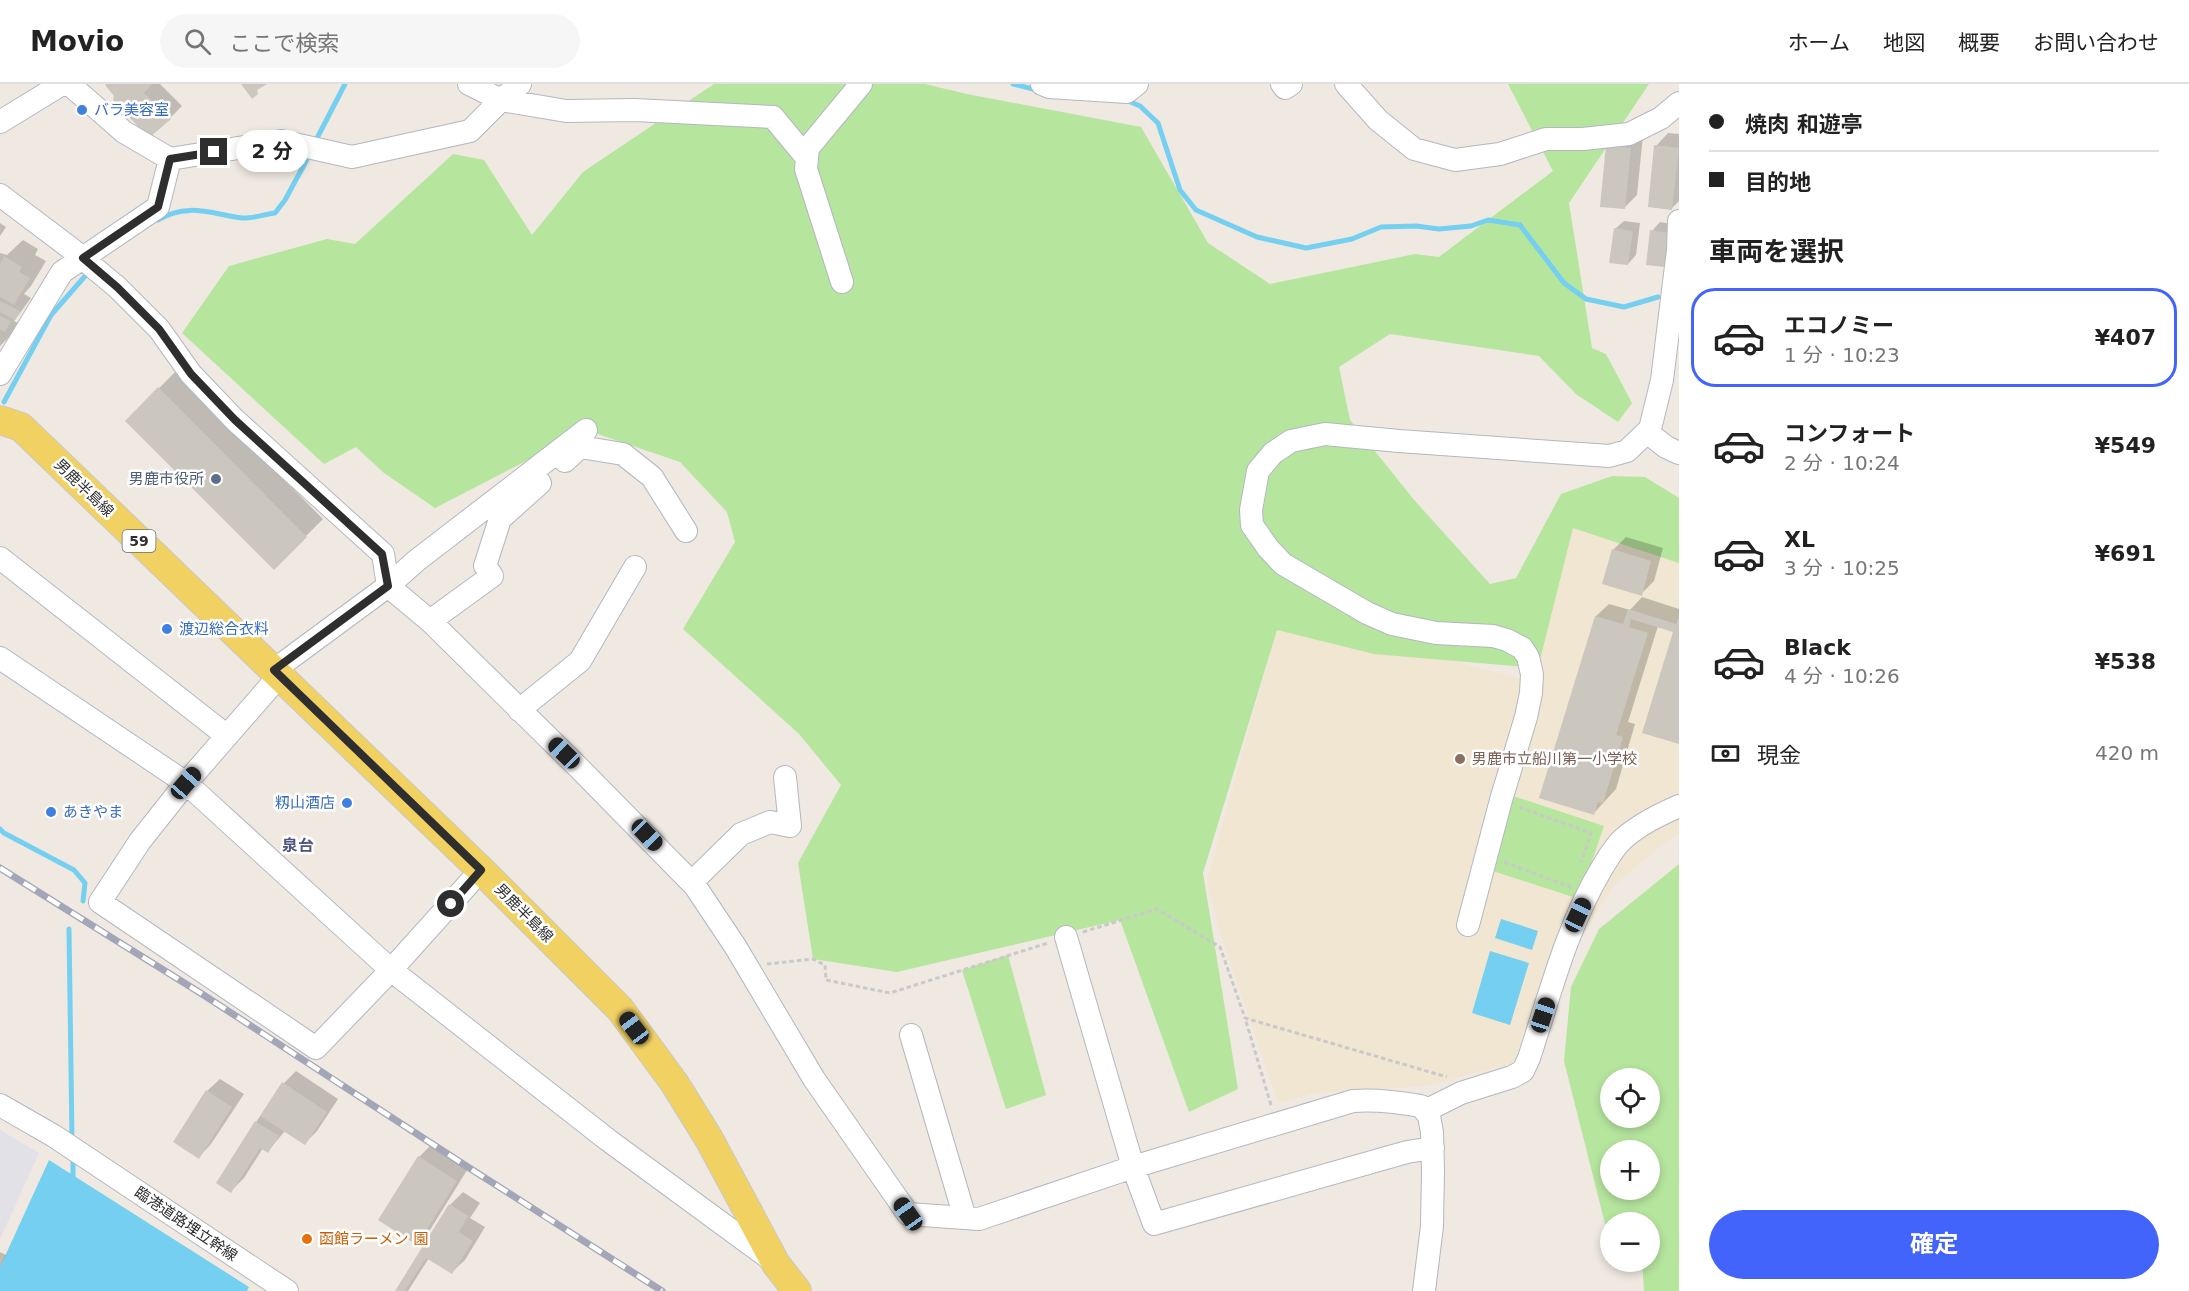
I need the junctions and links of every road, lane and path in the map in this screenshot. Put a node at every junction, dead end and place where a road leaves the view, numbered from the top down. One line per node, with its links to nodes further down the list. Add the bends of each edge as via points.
1 (62, 84): 13 (street)
2 (69, 84): 15 (street, via 124,132)
3 (469, 84): 11 (street)
4 (520, 84): 11 (street)
5 (861, 84): 14 (street, via 808,148)
6 (1042, 84): 7 (street, via 1127,92)
7 (1137, 84)
8 (1282, 84): 9 (street, via 1285,88)
9 (1291, 84)
10 (1346, 84): 12 (street, via 1378,120 1414,149 1455,160 1500,154 1546,139 1629,134 1661,118)
11 (501, 100): 14 (street, via 566,111 636,110 773,117); 15 (street, via 470,131 352,157 281,141)
12 (1679, 103)
13 (0, 122)
14 (807, 158): 19 (street, via 806,169)
15 (170, 159): 18 (street, via 158,207)
16 (0, 195): 18 (street)
17 (1679, 221): 23 (street, via 1662,380)
18 (76, 253): 20 (street); 28 (street, via 159,329 191,374 235,420 382,554)
19 (842, 282)
20 (0, 374)
21 (0, 420): 31 (main road, 男鹿半島線 / 59, via 21,427)
22 (586, 430): 28 (street)
23 (1647, 432): 24 (street); 36 (street, via 1627,451 1609,456 1325,434 1291,441 1273,453 1258,471 1252,525 1283,564 1392,624 1436,633 1492,636 1522,648 1532,674 1532,693)
24 (1679, 453)
25 (686, 531): 29 (street, via 652,477 630,459 580,447 500,519 485,566 492,576)
26 (0, 558): 33 (street)
27 (636, 567): 32 (street, via 580,661)
28 (388, 586): 29 (street); 31 (street)
29 (430, 621): 32 (street)
30 (0, 658): 35 (street)
31 (277, 672): 33 (street); 40 (main road, 男鹿半島線 / 59)
32 (519, 710): 41 (street)
33 (227, 736): 35 (street)
34 (785, 777): 41 (street, via 790,826 770,822 741,834)
35 (186, 783): 46 (street); 46 (street, via 140,841 100,902 315,1048)
36 (1501, 800): 38 (street); 39 (path, via 1592,833)
37 (1679, 806): 51 (street, via 1622,840 1591,885 1571,930 1523,1071 1461,1093)
38 (1486, 856): 42 (path); 43 (street)
39 (1580, 865)
40 (481, 870): 46 (street); 56 (main road, 男鹿半島線 / 59, via 620,1010 692,1111)
41 (692, 882): 45 (street)
42 (1572, 887)
43 (1468, 925)
44 (1066, 937): 45 (path, via 890,993 826,980 825,965 813,959); 47 (path, via 1157,909 1220,947); 54 (street)
45 (747, 966): 55 (street, via 814,1080 908,1214)
46 (391, 970): 56 (street, via 608,1140)
47 (1245, 1018): 49 (path); 52 (path)
48 (911, 1035): 55 (street)
49 (1449, 1078)
50 (0, 1105): 57 (street, 臨港道路埋立幹線, via 85,1156)
51 (1425, 1111): 52 (street, via 1421,1106 1353,1101); 53 (street)
52 (1277, 1123): 54 (street)
53 (1433, 1148): 54 (street, via 1154,1224); 59 (street, via 1432,1226)
54 (1133, 1167): 55 (street, via 979,1219)
55 (965, 1218)
56 (776, 1264): 58 (main road, 男鹿半島線 / 59)
57 (287, 1291)
58 (797, 1291)
59 (1424, 1291)

